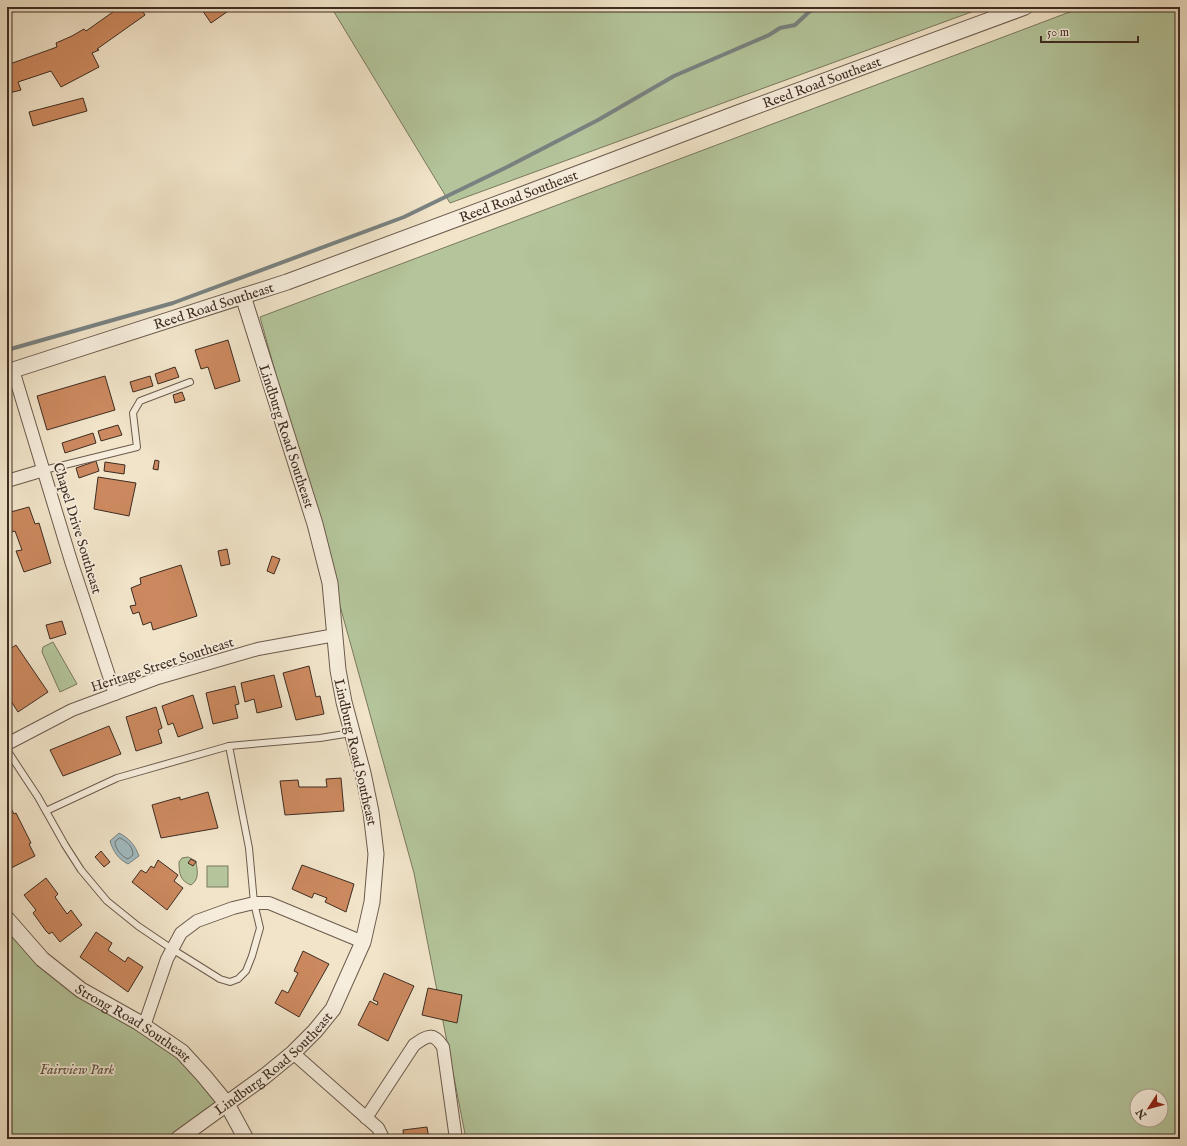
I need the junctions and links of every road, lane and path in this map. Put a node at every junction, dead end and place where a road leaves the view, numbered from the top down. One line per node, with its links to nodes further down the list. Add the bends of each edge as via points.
1 (1025, 7): 2 (street, Reed Road Southeast, via 287,282)
2 (243, 296): 3 (street, Reed Road Southeast); 7 (street, Lindburg Road Southeast, via 315,524 330,583)
3 (10, 371): 5 (street, Chapel Drive Southeast)
4 (190, 382): 5 (lane, via 140,400 134,413 137,447)
5 (44, 470): 6 (street); 8 (street, Chapel Drive Southeast)
6 (7, 481)
7 (335, 635): 8 (street, Heritage Street Southeast, via 258,649 158,678); 9 (street, Lindburg Road Southeast, via 338,670)
8 (115, 694): 10 (street, Heritage Street Southeast, via 72,710)
9 (352, 732): 11 (lane, via 320,738); 16 (street, Lindburg Road Southeast, via 371,812 376,854 372,902)
10 (7, 744)
11 (229, 746): 13 (lane, via 117,778); 14 (lane, via 249,848)
12 (7, 750): 13 (lane)
13 (46, 811): 17 (lane, via 81,870 107,901)
14 (254, 903): 16 (street, via 269,903); 17 (street, via 197,921 181,934); 17 (lane, via 260,928 246,971 238,979 230,982 220,979)
15 (7, 919): 18 (street, Strong Road Southeast, via 42,959 81,990)
16 (364, 942): 19 (street, Lindburg Road Southeast, via 333,1009)
17 (172, 949): 18 (street)
18 (144, 1026): 20 (street, Strong Road Southeast, via 182,1052)
19 (293, 1053): 20 (street, Lindburg Road Southeast); 21 (street)
20 (227, 1104): 22 (street, Lindburg Road Southeast); 23 (street, Strong Road Southeast)
21 (366, 1118): 24 (street, via 378,1128); 25 (street, via 414,1045 431,1036 437,1038 443,1047)
22 (178, 1139)
23 (246, 1139)
24 (382, 1139)
25 (456, 1139)

